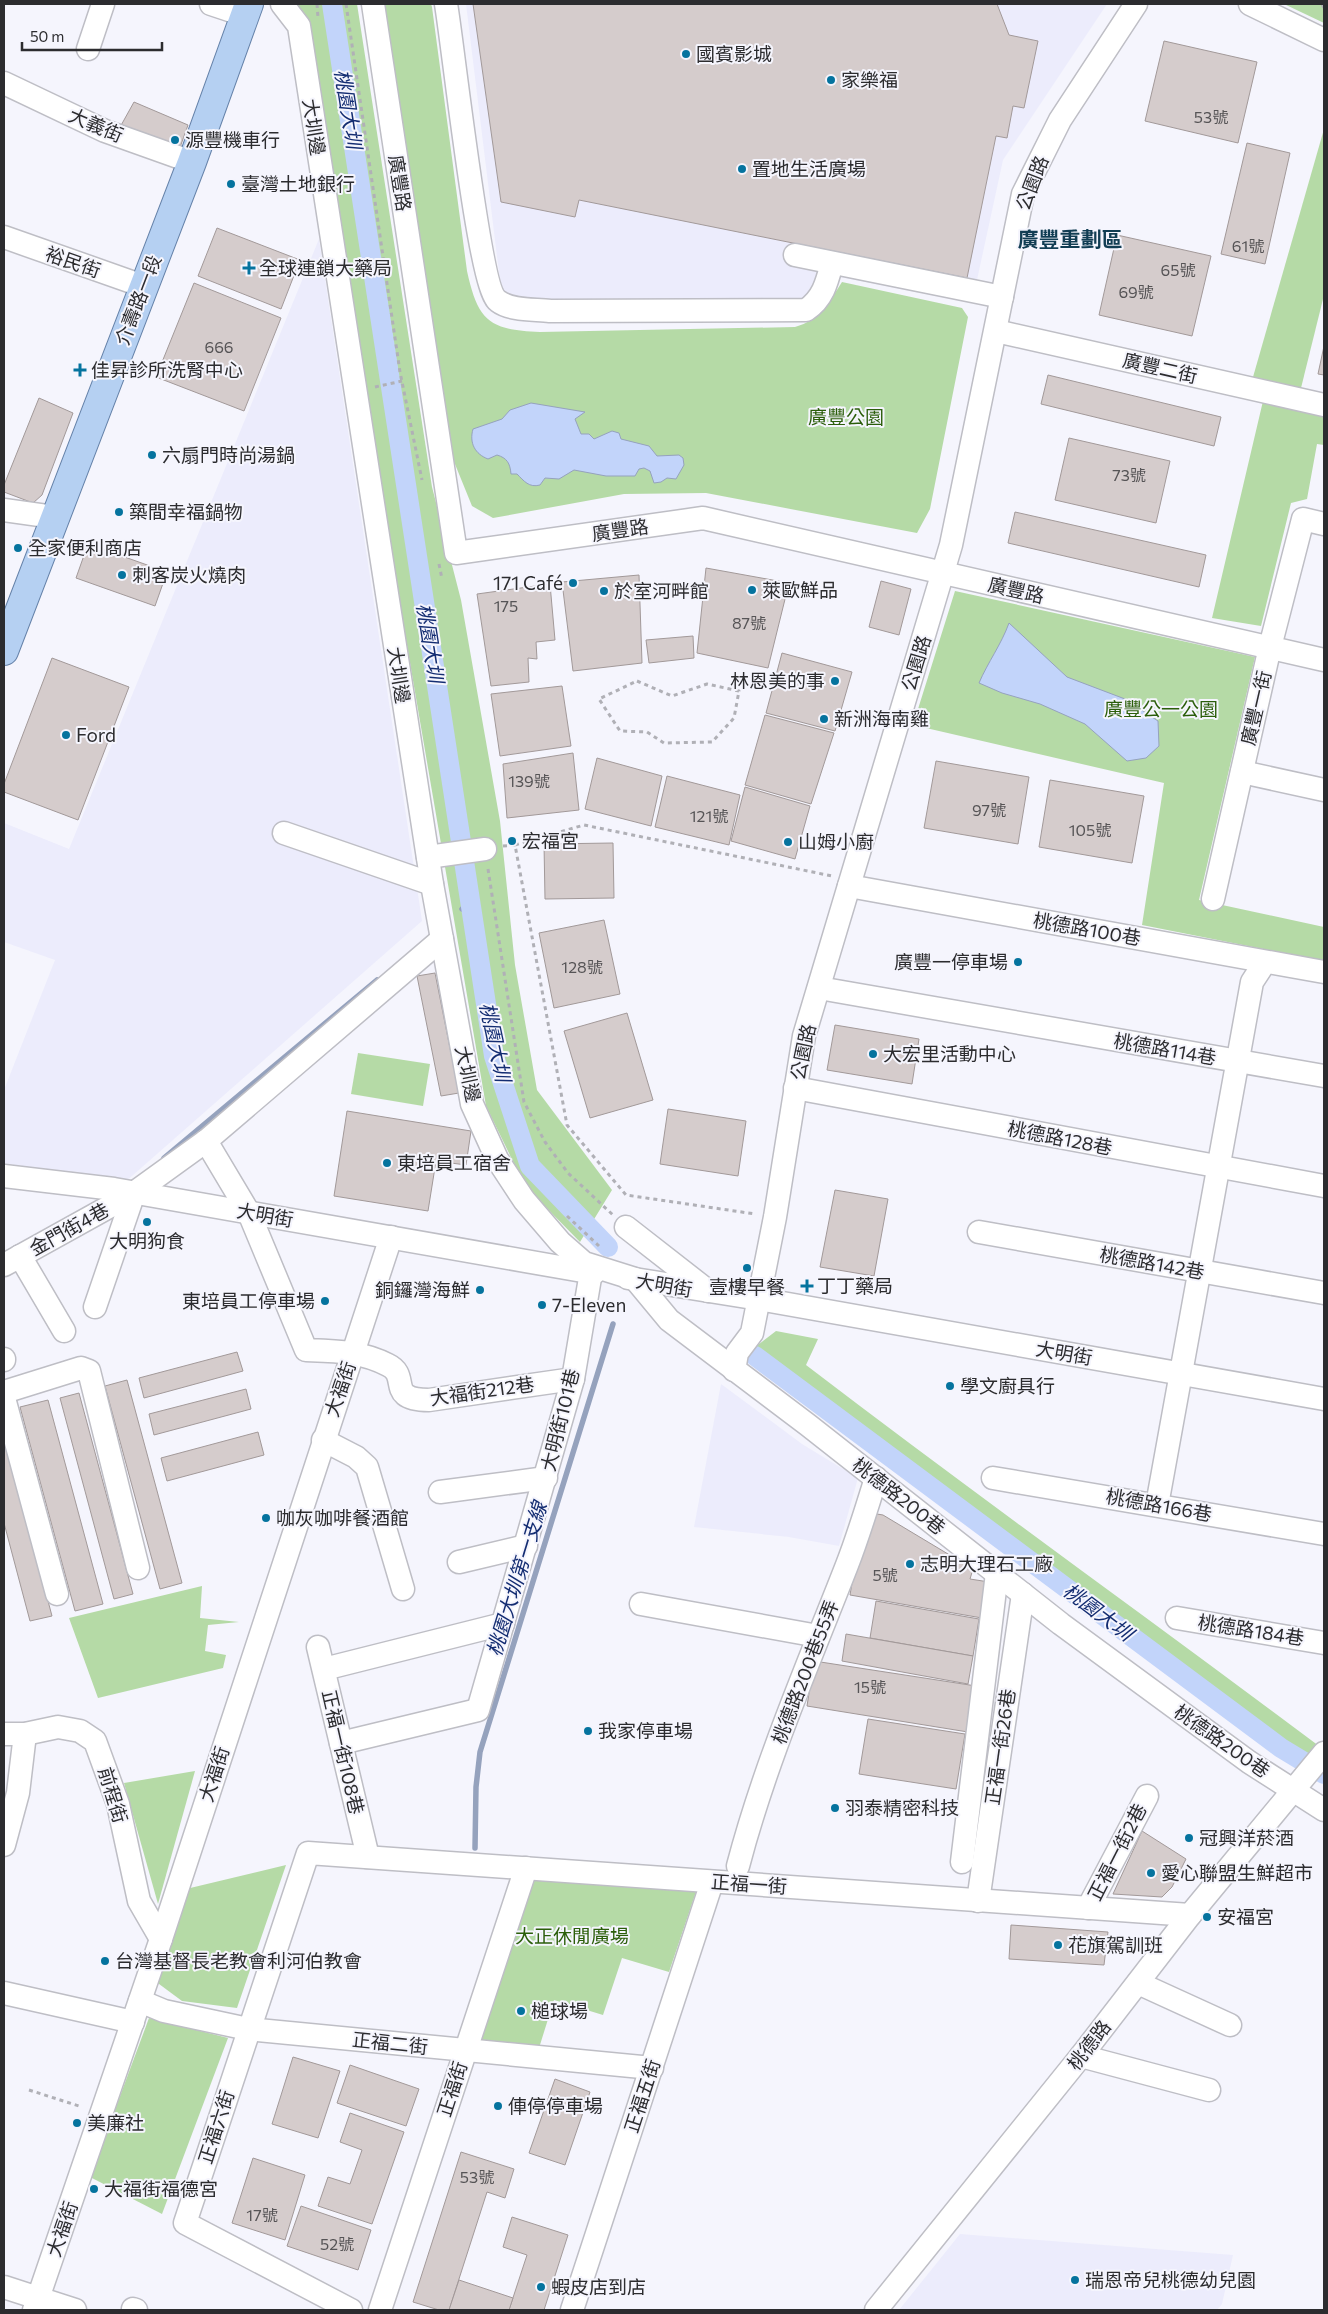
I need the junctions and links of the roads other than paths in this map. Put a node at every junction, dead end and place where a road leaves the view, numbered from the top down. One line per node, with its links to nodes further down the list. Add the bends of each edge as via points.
1 (103, 4): 10 (street)
2 (211, 4): 8 (street)
3 (282, 4): 31 (street, 大圳邊, via 299,26)
4 (373, 4): 23 (street, 廣豐路, via 447,557 703,518)
5 (446, 4): 15 (street, via 480,241 491,291 498,301 510,307 550,311 806,310 817,303)
6 (1136, 4): 17 (street, 公園路, via 1060,120 1023,194)
7 (1250, 4): 9 (street)
8 (247, 9): 12 (main road, 介壽路一段)
9 (1324, 40)
10 (88, 49)
11 (4, 83): 12 (street, 大義街, via 104,131)
12 (192, 162): 16 (main road, 介壽路一段)
13 (4, 238): 16 (street, 裕民街)
14 (795, 255): 15 (street)
15 (832, 263): 17 (street)
16 (143, 286): 21 (main road, 介壽路一段)
17 (1002, 297): 18 (street, 公園路)
18 (996, 330): 19 (street, 廣豐二街); 23 (street, 公園路)
19 (1324, 405)
20 (4, 510): 21 (street)
21 (54, 517): 25 (main road, 介壽路一段)
22 (1324, 524): 24 (street, 廣豐一街, via 1303,519)
23 (943, 573): 24 (street, 廣豐路); 32 (street, 公園路)
24 (1270, 647): 26 (street, 廣豐路); 27 (street, 廣豐一街)
25 (4, 651)
26 (1324, 660)
27 (1242, 772): 28 (street); 34 (street, 廣豐一街)
28 (1324, 790)
29 (284, 832): 33 (street)
30 (478, 850): 31 (street)
31 (436, 856): 33 (street, 大圳邊)
32 (850, 883): 36 (street, 桃德路100巷); 38 (street, 公園路)
33 (432, 884): 35 (street, 大圳邊)
34 (1213, 899)
35 (442, 939): 42 (street, 金門街4巷); 54 (street, 大圳邊, via 472,1104 497,1159 524,1200 584,1264)
36 (1264, 962): 37 (street, 桃德路100巷); 39 (street, via 1252,982)
37 (1324, 972)
38 (819, 988): 39 (street, 桃德路114巷); 41 (street, 公園路, via 804,1036)
39 (1237, 1061): 40 (street, 桃德路114巷); 43 (street)
40 (1324, 1076)
41 (795, 1088): 43 (street, 桃德路128巷); 57 (street, 公園路)
42 (206, 1141): 46 (street, 金門街4巷); 47 (street)
43 (1218, 1168): 45 (street, 桃德路128巷); 53 (street)
44 (4, 1176): 46 (street, 大明街)
45 (1324, 1186)
46 (126, 1191): 47 (street, 大明街); 51 (street, 金門街4巷); 58 (street)
47 (249, 1213): 50 (street, 大明街); 60 (street, 大福街212巷, via 306,1350)
48 (626, 1227): 55 (street)
49 (979, 1232): 53 (street, 桃德路142巷)
50 (391, 1237): 52 (street, 大明街); 60 (street, 大福街)
51 (12, 1260): 59 (street)
52 (591, 1272): 54 (street, 大明街); 63 (street, 大明街101巷)
53 (1199, 1272): 56 (street, 桃德路142巷); 62 (street)
54 (635, 1280): 55 (street, 大明街); 61 (street, 桃德路200巷, via 668,1320)
55 (710, 1293): 57 (street, 大明街)
56 (1324, 1293)
57 (759, 1299): 61 (street, 公園路, via 752,1333 737,1353); 62 (street, 大明街)
58 (95, 1307)
59 (64, 1331)
60 (353, 1352): 63 (street, 大福街212巷, via 390,1365 395,1370 403,1394 412,1400); 67 (street, 大福街)
61 (734, 1370): 69 (street, 桃德路200巷)
62 (1180, 1374): 66 (street, 大明街); 72 (street)
63 (572, 1379): 68 (street, 大明街101巷)
64 (4, 1392): 76 (street, via 81,1368 88,1371)
65 (4, 1398): 79 (street)
66 (1324, 1399)
67 (323, 1440): 78 (street, via 356,1457 367,1467); 104 (street, 大福街)
68 (546, 1478): 71 (street); 74 (street, 大明街101巷)
69 (876, 1478): 77 (street, 桃德路200巷); 84 (street, 桃德路200巷55弄, via 848,1564)
70 (993, 1478): 72 (street, 桃德路166巷)
71 (440, 1492)
72 (1157, 1505): 73 (street, 桃德路166巷)
73 (1324, 1534)
74 (526, 1546): 75 (street); 83 (street, 大明街101巷)
75 (459, 1562)
76 (138, 1568)
77 (997, 1573): 80 (street, 桃德路200巷); 97 (street)
78 (403, 1589)
79 (57, 1594)
80 (1023, 1594): 91 (street, 桃德路200巷, via 1249,1762); 101 (street, 正福一街26巷)
81 (641, 1604): 84 (street)
82 (1177, 1618): 85 (street, 桃德路184巷)
83 (503, 1624): 87 (street); 89 (street, 大明街101巷, via 478,1710)
84 (818, 1636): 98 (street, 桃德路200巷55弄, via 753,1807)
85 (1324, 1643)
86 (318, 1646): 87 (street, 正福一街108巷)
87 (324, 1669): 89 (street, 正福一街108巷)
88 (14, 1734): 94 (street, via 18,1793); 104 (street, 前程街, via 58,1728 80,1731 95,1741 118,1804 139,1901)
89 (341, 1743): 96 (street, 正福一街108巷)
90 (1324, 1753): 91 (street, 桃德路)
91 (1298, 1786): 93 (street, 桃德路200巷); 103 (street, 桃德路)
92 (1147, 1796): 102 (street, 正福一街2巷)
93 (1324, 1810)
94 (6, 1832)
95 (308, 1853): 96 (street, 正福一街); 110 (street, 正福六街)
96 (368, 1857): 99 (street, 正福一街)
97 (962, 1862)
98 (738, 1866)
99 (526, 1868): 100 (street, 正福一街); 111 (street, 正福街)
100 (712, 1882): 101 (street, 正福一街); 113 (street, 正福五街)
101 (978, 1901): 102 (street, 正福一街)
102 (1088, 1908): 103 (street, 正福一街)
103 (1190, 1916): 105 (street, 桃德路)
104 (161, 1939): 107 (street, 大福街)
105 (1138, 1983): 109 (street); 112 (street, 桃德路)
106 (4, 1993): 108 (street)
107 (140, 2001): 108 (street, 大福街); 110 (street, 正福二街, via 164,2012)
108 (133, 2022): 116 (street, 大福街)
109 (1230, 2025)
110 (248, 2029): 111 (street, 正福二街); 118 (street, 正福六街, via 185,2223)
111 (465, 2051): 113 (street, 正福二街); 119 (street, 正福街)
112 (1081, 2056): 114 (street); 121 (street, 桃德路)
113 (652, 2068): 120 (street, 正福五街)
114 (1209, 2090)
115 (4, 2287): 116 (street)
116 (36, 2304): 117 (street)
117 (75, 2310)
118 (351, 2310)
119 (380, 2310)
120 (572, 2310)
121 (876, 2310)

